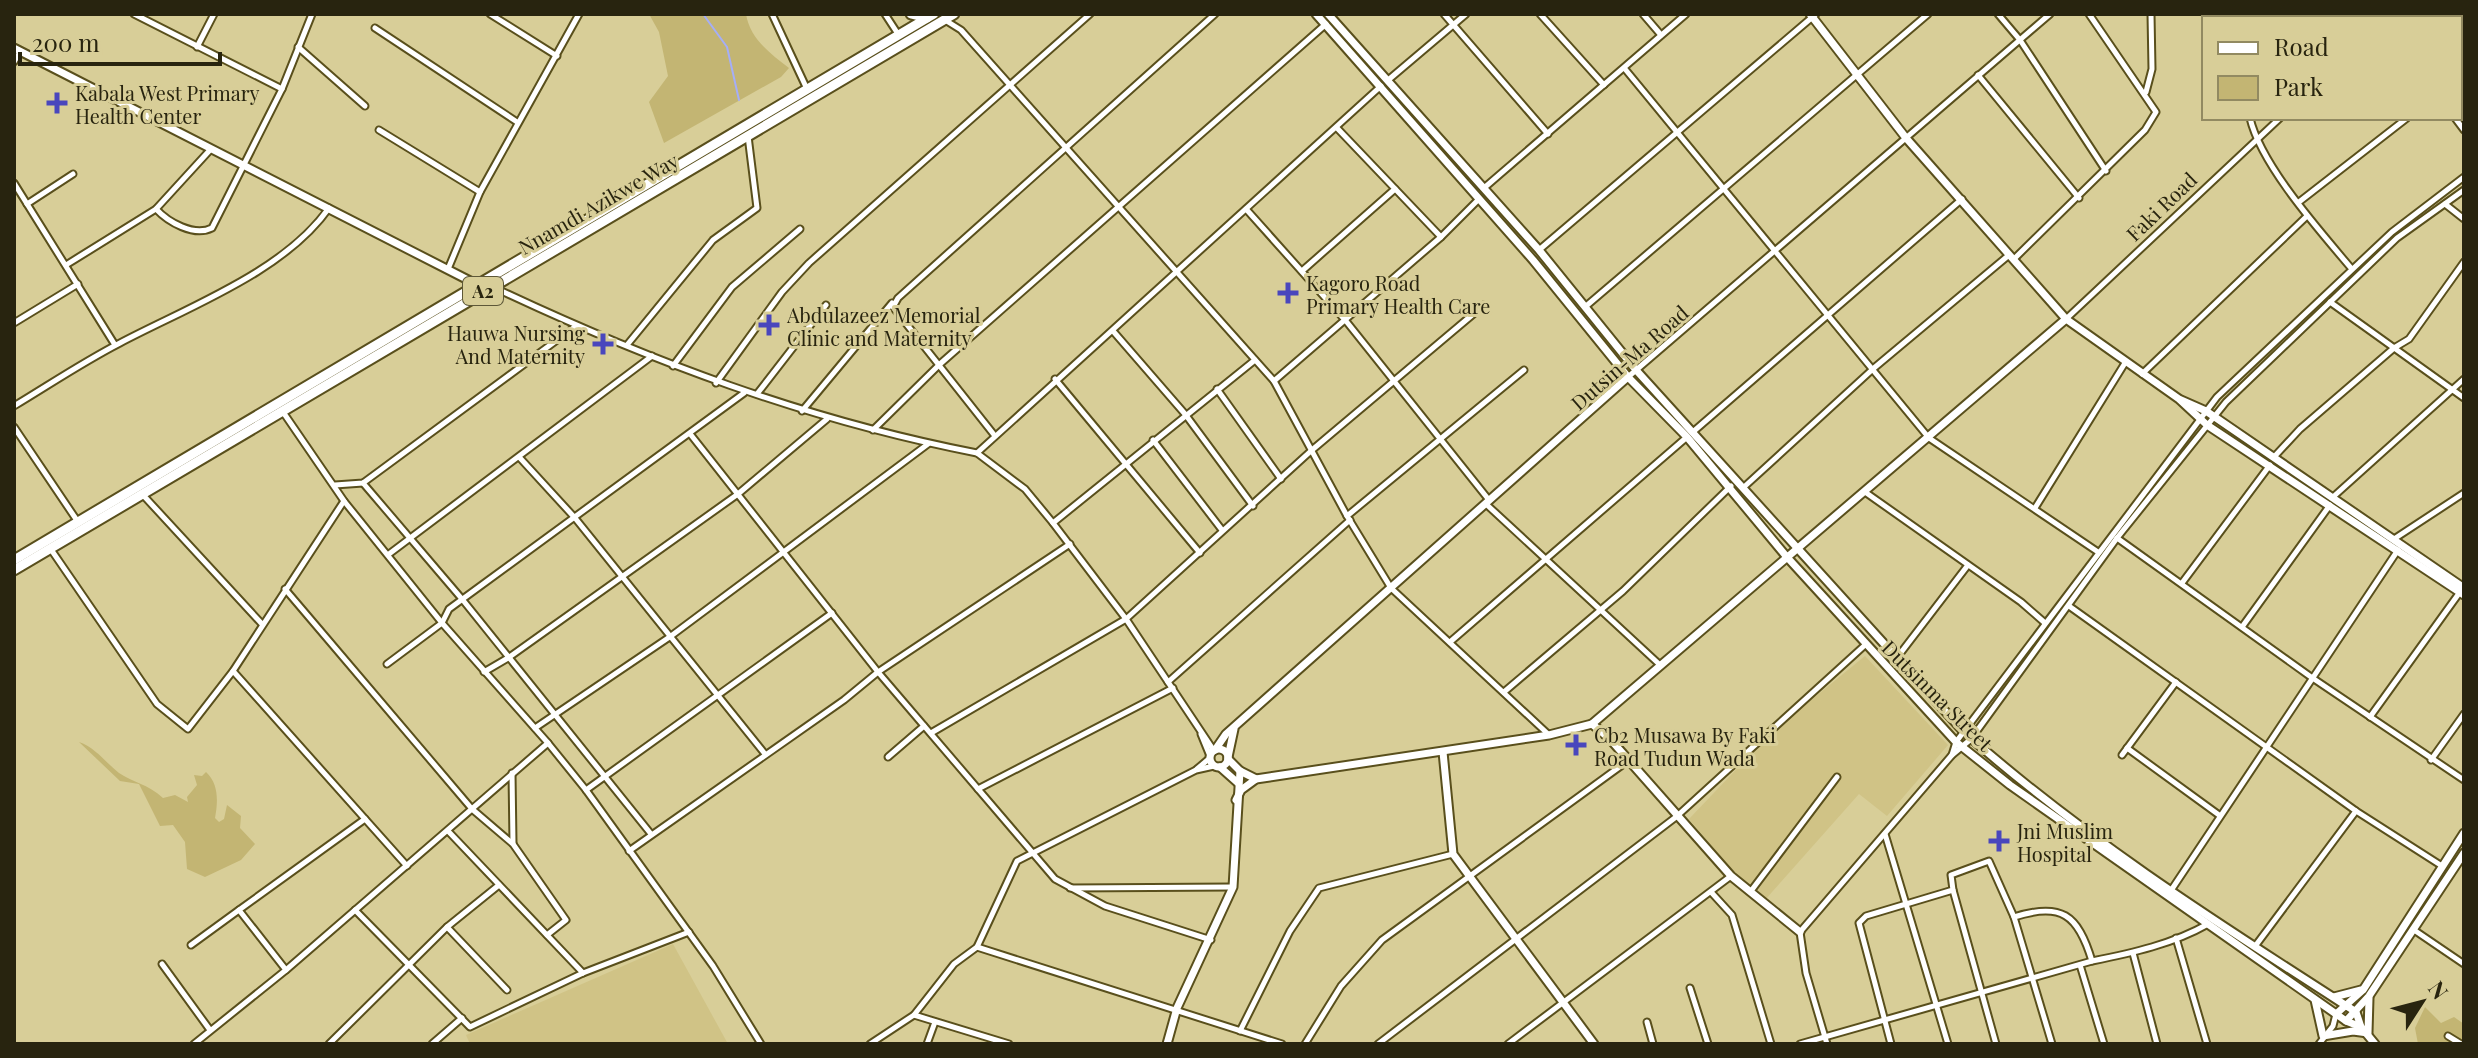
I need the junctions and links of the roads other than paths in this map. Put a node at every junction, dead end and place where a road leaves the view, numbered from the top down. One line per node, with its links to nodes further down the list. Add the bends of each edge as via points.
1 (134, 14): 33 (street)
2 (214, 14): 33 (street)
3 (312, 14): 34 (street)
4 (490, 14): 36 (street)
5 (579, 14): 36 (street)
6 (772, 14): 45 (street)
7 (885, 14): 30 (street)
8 (911, 14): 25 (highway)
9 (954, 14): 26 (highway, Nnamdi Azikwe Way / A2)
10 (1090, 14): 42 (street)
11 (1215, 14): 59 (street)
12 (1316, 14): 27 (street)
13 (1328, 14): 41 (street)
14 (1444, 14): 28 (street)
15 (1466, 14): 28 (street)
16 (1540, 14): 43 (street)
17 (1643, 14): 31 (street)
18 (1686, 14): 31 (street)
19 (1928, 14): 39 (street)
20 (1998, 14): 32 (street)
21 (2050, 14): 32 (street, Dutsin-Ma Road)
22 (2089, 14): 46 (street)
23 (2151, 14): 46 (street, via 2152,69)
24 (1813, 15): 39 (street); 54 (street)
25 (930, 16): 30 (highway, Nnamdi Azikwe Way / A2)
26 (944, 20): 42 (street, via 961,30); 55 (highway, Nnamdi Azikwe Way / A2)
27 (1326, 24): 41 (street); 77 (street)
28 (1453, 25): 41 (street); 56 (street)
29 (375, 28): 51 (street)
30 (898, 35): 45 (highway, Nnamdi Azikwe Way / A2)
31 (1661, 35): 38 (street)
32 (2020, 40): 40 (street, Dutsin-Ma Road); 62 (street)
33 (197, 47): 44 (street)
34 (298, 47): 44 (street); 47 (street)
35 (17, 50): 37 (street); 60 (street)
36 (557, 56): 51 (street)
37 (14, 62)
38 (1625, 69): 43 (street); 54 (street)
39 (1858, 73): 57 (street); 67 (street)
40 (1978, 75): 57 (street, Dutsin-Ma Road); 72 (street)
41 (1384, 84): 52 (street); 66 (street, Dutsinma Street); 73 (street, Dutsinma Street)
42 (1009, 85): 59 (street); 125 (street, via 796,277)
43 (1604, 85): 56 (street)
44 (282, 89): 61 (street)
45 (807, 89): 95 (highway, Nnamdi Azikwe Way / A2)
46 (2145, 93): 62 (street, via 2156,112 2152,121)
47 (365, 106)
48 (2250, 120): 58 (street)
49 (2278, 120): 58 (street, Faki Road)
50 (2404, 120): 74 (street)
51 (517, 122): 70 (street)
52 (1337, 128): 68 (street); 80 (street)
53 (379, 130): 70 (street)
54 (1678, 132): 67 (street); 85 (street)
55 (748, 134): 96 (highway, Nnamdi Azikwe Way / A2); 109 (street, via 757,208 713,240)
56 (1548, 134): 66 (street)
57 (1906, 138): 71 (street); 86 (street, Dutsin-Ma Road)
58 (2255, 139): 74 (street); 103 (street, Faki Road)
59 (1065, 146): 77 (street); 114 (street, via 898,298 896,313)
60 (210, 150): 61 (street); 79 (street)
61 (243, 167): 78 (street); 79 (street, via 217,221 206,231 180,225)
62 (2106, 171): 72 (street)
63 (73, 174): 75 (street)
64 (2464, 177): 90 (street)
65 (14, 183): 75 (street)
66 (1484, 188): 85 (street, Dutsinma Street)
67 (1724, 188): 86 (street); 101 (street)
68 (1395, 189): 84 (street); 92 (street)
69 (2464, 190): 76 (street)
70 (480, 192): 91 (street)
71 (1963, 198): 87 (street); 102 (street)
72 (2079, 198): 87 (street)
73 (1479, 199): 84 (street); 120 (street, Dutsinma Street)
74 (2299, 202): 81 (street)
75 (27, 204): 89 (street)
76 (2445, 204): 82 (street); 97 (street, via 2397,238)
77 (1119, 206): 93 (street); 114 (street)
78 (329, 208): 91 (street); 108 (street, via 312,232 262,268)
79 (156, 209): 89 (street)
80 (1246, 209): 92 (street); 93 (street)
81 (2307, 216): 90 (street); 119 (street)
82 (2464, 219)
83 (800, 229): 115 (street, via 732,287)
84 (1441, 237): 104 (street)
85 (1539, 250): 101 (street, Dutsinma Street)
86 (1776, 250): 102 (street); 118 (street, Dutsin-Ma Road)
87 (2012, 257): 103 (street); 116 (street)
88 (2464, 262): 110 (street, via 2409,339)
89 (66, 265): 94 (street)
90 (2351, 268): 135 (street)
91 (448, 269): 95 (street)
92 (1302, 271): 104 (street)
93 (1178, 272): 107 (street); 112 (street)
94 (78, 284): 105 (street); 108 (street)
95 (478, 285): 171 (highway, Nnamdi Azikwe Way / A2)
96 (492, 286): 106 (street); 133 (highway, Nnamdi Azikwe Way / A2)
97 (2330, 302): 110 (street); 137 (street)
98 (892, 303): 134 (street)
99 (826, 305): 129 (street)
100 (1484, 305): 124 (street)
101 (1584, 307): 118 (street, Dutsinma Street)
102 (1829, 313): 116 (street); 143 (street)
103 (2066, 319): 113 (street); 146 (street)
104 (1346, 321): 123 (street); 124 (street)
105 (14, 323)
106 (576, 326): 109 (street); 156 (street)
107 (1113, 331): 121 (street); 136 (street)
108 (115, 345): 132 (street)
109 (627, 345): 111 (street)
110 (2394, 348): 127 (street); 153 (street, via 2300,429)
111 (652, 356): 115 (street); 152 (street)
112 (1255, 360): 123 (street); 126 (street)
113 (2125, 363): 119 (street); 168 (street)
114 (940, 364): 142 (street); 145 (street)
115 (673, 366): 125 (street)
116 (1874, 368): 146 (street); 159 (street)
117 (1524, 370): 148 (street)
118 (1636, 370): 120 (street, Dutsin-Ma Road); 143 (street, Dutsinma Street)
119 (2142, 374): 131 (street)
120 (1628, 377): 143 (street, Dutsinma Street); 166 (street, Dutsin-Ma Road)
121 (1055, 379): 145 (street); 154 (street)
122 (2464, 379): 127 (street)
123 (1274, 381): 150 (street)
124 (1394, 381): 148 (street); 150 (street)
125 (716, 383): 128 (street)
126 (1217, 389): 136 (street); 155 (street)
127 (2455, 391): 130 (street); 165 (street, via 2337,490)
128 (745, 393): 129 (street); 144 (street)
129 (757, 394): 134 (street)
130 (2464, 398)
131 (2179, 399): 135 (street); 139 (street)
132 (14, 406)
133 (282, 411): 157 (street); 163 (highway, Nnamdi Azikwe Way / A2)
134 (802, 411): 138 (street)
135 (2206, 411): 137 (street); 139 (street)
136 (1185, 414): 147 (street); 167 (street)
137 (2214, 417): 140 (street); 153 (street)
138 (827, 419): 142 (street); 162 (street)
139 (2199, 419): 140 (street); 181 (street)
140 (2207, 425): 153 (street); 174 (street)
141 (14, 427): 171 (street)
142 (872, 431): 149 (street)
143 (1691, 434): 158 (street, Dutsinma Street); 159 (street, Dutsinma Street); 187 (street)
144 (691, 435): 162 (street); 169 (street)
145 (995, 436): 151 (street)
146 (1929, 438): 160 (street); 168 (street)
147 (1153, 440): 154 (street); 173 (street)
148 (1441, 440): 166 (street); 170 (street)
149 (928, 444): 151 (street); 184 (street)
150 (1312, 450): 155 (street); 170 (street)
151 (977, 453): 172 (street, via 1025,489)
152 (520, 458): 169 (street); 176 (street)
153 (2273, 461): 165 (street); 191 (street)
154 (1124, 464): 172 (street); 182 (street)
155 (1281, 479): 167 (street)
156 (363, 483): 157 (street); 176 (street)
157 (335, 485): 164 (street)
158 (1731, 486): 185 (street, Dutsinma Street); 197 (street)
159 (1744, 487): 179 (street, Dutsinma Street)
160 (1865, 492): 179 (street); 188 (street)
161 (2464, 493): 175 (street)
162 (738, 494): 184 (street); 190 (street)
163 (143, 495): 178 (highway, Nnamdi Azikwe Way / A2); 202 (street)
164 (344, 501): 183 (street); 193 (street)
165 (2331, 501): 175 (street); 180 (street); 203 (street)
166 (1488, 503): 187 (street); 192 (street, Dutsin-Ma Road)
167 (1253, 506): 173 (street)
168 (2035, 508): 181 (street)
169 (575, 518): 190 (street); 195 (street)
170 (1348, 518): 192 (street); 217 (street)
171 (78, 522): 186 (highway, Nnamdi Azikwe Way / A2)
172 (1053, 523): 177 (street)
173 (1222, 530): 182 (street)
174 (2117, 538): 191 (street); 196 (street)
175 (2394, 539): 194 (street)
176 (413, 540): 183 (street); 195 (street)
177 (1070, 544): 199 (street); 214 (street)
178 (50, 548): 189 (highway, Nnamdi Azikwe Way / A2); 212 (street, via 157,704 188,729)
179 (1795, 549): 185 (street); 209 (street, Dutsinma Street)
180 (2398, 550): 194 (street); 215 (street)
181 (2098, 552): 201 (street)
182 (1200, 553): 199 (street)
183 (389, 554): 200 (street)
184 (784, 554): 198 (street); 205 (street)
185 (1786, 556): 207 (street, Dutsinma Street); 211 (street)
186 (14, 560)
187 (1545, 560): 197 (street); 206 (street)
188 (1968, 565): 201 (street); 209 (street)
189 (14, 570)
190 (621, 577): 205 (street); 208 (street)
191 (2182, 583): 203 (street)
192 (1391, 588): 206 (street); 226 (street, Dutsin-Ma Road)
193 (285, 589): 202 (street); 253 (street)
194 (2463, 592): 222 (street)
195 (462, 599): 200 (street); 208 (street)
196 (2069, 605): 204 (street); 216 (street)
197 (1599, 609): 211 (street); 218 (street)
198 (832, 613): 214 (street); 219 (street)
199 (1126, 619): 217 (street); 227 (street)
200 (442, 623): 210 (street); 213 (street)
201 (2045, 623): 204 (street); 229 (street)
202 (262, 624): 212 (street)
203 (2242, 627): 215 (street)
204 (2051, 629): 229 (street)
205 (671, 636): 219 (street); 221 (street)
206 (1450, 642): 218 (street)
207 (1865, 645): 231 (street, Dutsinma Street); 256 (street)
208 (508, 658): 213 (street); 221 (street)
209 (1896, 659): 229 (street, Dutsinma Street)
210 (387, 664)
211 (1659, 664): 223 (street)
212 (233, 671): 257 (street)
213 (484, 672): 225 (street)
214 (878, 672): 224 (street); 235 (street)
215 (2311, 677): 222 (street); 232 (street)
216 (2176, 682): 232 (street); 233 (street)
217 (1170, 685): 238 (street); 250 (street)
218 (1504, 692): 228 (street)
219 (718, 694): 235 (street); 244 (street)
220 (2464, 714): 241 (street)
221 (557, 715): 225 (street); 244 (street)
222 (2370, 717): 241 (street)
223 (1592, 724): 228 (street); 240 (street)
224 (924, 726): 227 (street); 237 (street)
225 (535, 728): 230 (street)
226 (1234, 729): 238 (street, Dutsin-Ma Road, via 1221,739); 239 (street)
227 (930, 733): 250 (street)
228 (1549, 735): 234 (street)
229 (1967, 736): 231 (street); 274 (street, Dutsinma Street)
230 (548, 743): 243 (street); 251 (street)
231 (1960, 745): 261 (street); 282 (street, Dutsinma Street)
232 (2265, 746): 254 (street); 255 (street)
233 (2127, 748): 236 (street); 255 (street)
234 (1443, 752): 246 (street); 266 (street)
235 (765, 754): 260 (street)
236 (2122, 755)
237 (888, 757)
238 (1214, 758): 239 (street); 239 (street, via 1222,750); 248 (street); 264 (street)
239 (1228, 758): 242 (street)
240 (1629, 760): 256 (street); 269 (street)
241 (2431, 760): 247 (street)
242 (1240, 771): 246 (street); 248 (street)
243 (512, 772): 253 (street); 262 (street)
244 (607, 775): 251 (street); 260 (street)
245 (1837, 777): 276 (street)
246 (1256, 779): 249 (street)
247 (2464, 780)
248 (1236, 783): 249 (street); 252 (street)
249 (1248, 784): 252 (street)
250 (978, 789): 264 (street)
251 (586, 790): 263 (street)
252 (1236, 800): 272 (street)
253 (472, 809): 258 (street); 262 (street)
254 (2356, 811): 268 (street); 292 (street)
255 (2219, 815): 274 (street)
256 (1676, 817): 270 (street); 288 (street)
257 (365, 819): 267 (street); 279 (street)
258 (448, 831): 267 (street); 271 (street)
259 (2464, 833): 268 (street)
260 (651, 834): 263 (street)
261 (1884, 834): 278 (street); 286 (street)
262 (513, 844): 287 (street, via 566,920)
263 (629, 851): 285 (street)
264 (1030, 852): 273 (street); 293 (street, via 1010,871)
265 (2464, 853): 284 (street)
266 (1453, 854): 269 (street); 325 (street, via 1319,888 1290,931)
267 (407, 866): 280 (street)
268 (2442, 866): 305 (street)
269 (1470, 875): 288 (street); 338 (street, via 1360,960)
270 (1731, 876): 276 (street); 277 (street)
271 (499, 885): 283 (street); 287 (street)
272 (1233, 887): 273 (street); 290 (street)
273 (1069, 888): 290 (street, via 1105,906)
274 (2172, 889): 292 (street, Dutsinma Street)
275 (1953, 890): 278 (street); 281 (street, via 1951,875 1989,861); 306 (street)
276 (1751, 891): 286 (street)
277 (1711, 892): 310 (street); 344 (street, via 1732,915)
278 (1905, 904): 312 (street); 318 (street, via 1859,923)
279 (239, 910): 291 (street); 300 (street)
280 (355, 910): 299 (street); 300 (street)
281 (2014, 917): 295 (street, via 2045,909 2061,911 2076,924); 302 (street)
282 (2208, 924): 289 (street); 309 (street, Dutsinma Street)
283 (447, 927): 299 (street); 304 (street)
284 (2414, 930): 297 (street); 307 (street)
285 (689, 932): 301 (street); 332 (street)
286 (1800, 932): 328 (street)
287 (547, 935): 301 (street)
288 (1516, 936): 310 (street); 339 (street)
289 (2176, 938): 294 (street); 352 (street)
290 (1211, 940): 313 (street)
291 (191, 945)
292 (2256, 945): 308 (street, Dutsinma Street)
293 (977, 947): 313 (street); 316 (street, via 954,964)
294 (2133, 953): 295 (street); 351 (street)
295 (2092, 961): 298 (street)
296 (162, 964): 323 (street)
297 (2464, 964)
298 (2080, 965): 302 (street); 350 (street)
299 (409, 966): 317 (street); 330 (street)
300 (286, 970): 323 (street)
301 (583, 973): 317 (street, via 470,1027)
302 (2033, 979): 306 (street); 349 (street)
303 (1690, 988): 343 (street)
304 (507, 990)
305 (2363, 990): 308 (street); 311 (street)
306 (1980, 995): 312 (street); 348 (street)
307 (2369, 996): 314 (street); 324 (street)
308 (2333, 997): 311 (street, Dutsinma Street)
309 (2315, 1000): 315 (street, Dutsinma Street); 327 (street)
310 (1564, 1002): 340 (street); 341 (street)
311 (2347, 1006): 314 (street, Dutsinma Street); 315 (street)
312 (1937, 1007): 318 (street); 347 (street)
313 (1177, 1008): 325 (street); 336 (street)
314 (2356, 1012): 319 (street); 324 (street)
315 (2336, 1014): 319 (street, Dutsinma Street); 322 (street)
316 (914, 1015): 320 (street); 333 (street)
317 (462, 1018): 331 (street)
318 (1885, 1021): 328 (street); 346 (street)
319 (2346, 1021): 322 (street); 324 (street, Dutsinma Street)
320 (935, 1022): 334 (street); 335 (street)
321 (1647, 1022): 342 (street)
322 (2333, 1026): 327 (street)
323 (210, 1030): 329 (street)
324 (2364, 1030): 327 (street); 353 (street)
325 (1240, 1031): 337 (street)
326 (2448, 1036): 354 (street)
327 (2321, 1040)
328 (1826, 1041): 345 (street)
329 (194, 1044)
330 (329, 1044)
331 (432, 1044)
332 (761, 1044)
333 (870, 1044)
334 (927, 1044)
335 (1009, 1044)
336 (1167, 1044)
337 (1282, 1044)
338 (1305, 1044)
339 (1378, 1044)
340 (1508, 1044)
341 (1594, 1044)
342 (1653, 1044)
343 (1708, 1044)
344 (1771, 1044)
345 (1800, 1044)
346 (1891, 1044)
347 (1948, 1044)
348 (1996, 1044)
349 (2052, 1044)
350 (2104, 1044)
351 (2157, 1044)
352 (2207, 1044)
353 (2375, 1044)
354 (2461, 1044)

